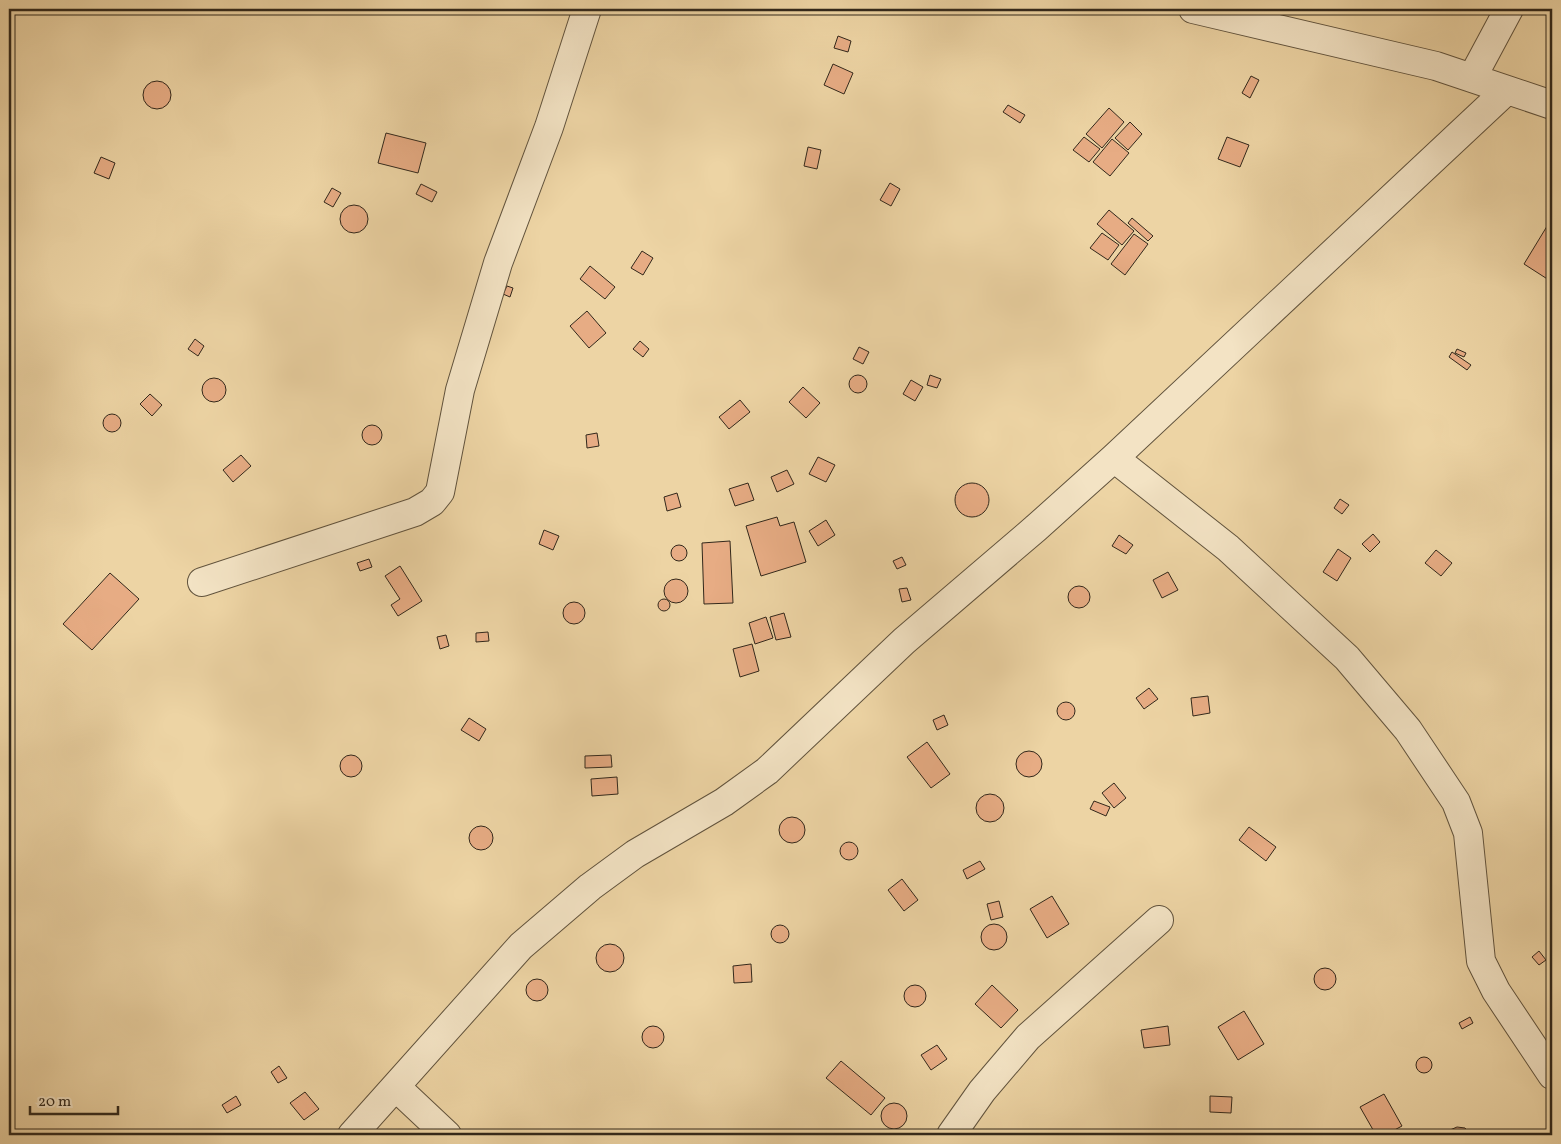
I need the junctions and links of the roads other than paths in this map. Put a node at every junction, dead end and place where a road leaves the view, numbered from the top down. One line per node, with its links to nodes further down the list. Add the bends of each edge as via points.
1 (587, 9): 8 (street, via 549,127 498,263 460,390 440,492 432,502 415,512)
2 (1193, 9): 4 (street, via 1436,66)
3 (1509, 9): 4 (street)
4 (1472, 78): 5 (street)
5 (1507, 90): 6 (street); 7 (street)
6 (1552, 104)
7 (1114, 458): 10 (street, via 1228,548 1347,658 1408,730 1456,802 1468,833 1481,961 1496,991); 11 (street, via 904,641 766,771 724,802 634,854 521,946)
8 (202, 582)
9 (1159, 920): 14 (street, via 1028,1037 982,1091)
10 (1552, 1075)
11 (396, 1087): 12 (street); 13 (street)
12 (352, 1135)
13 (447, 1135)
14 (951, 1135)

